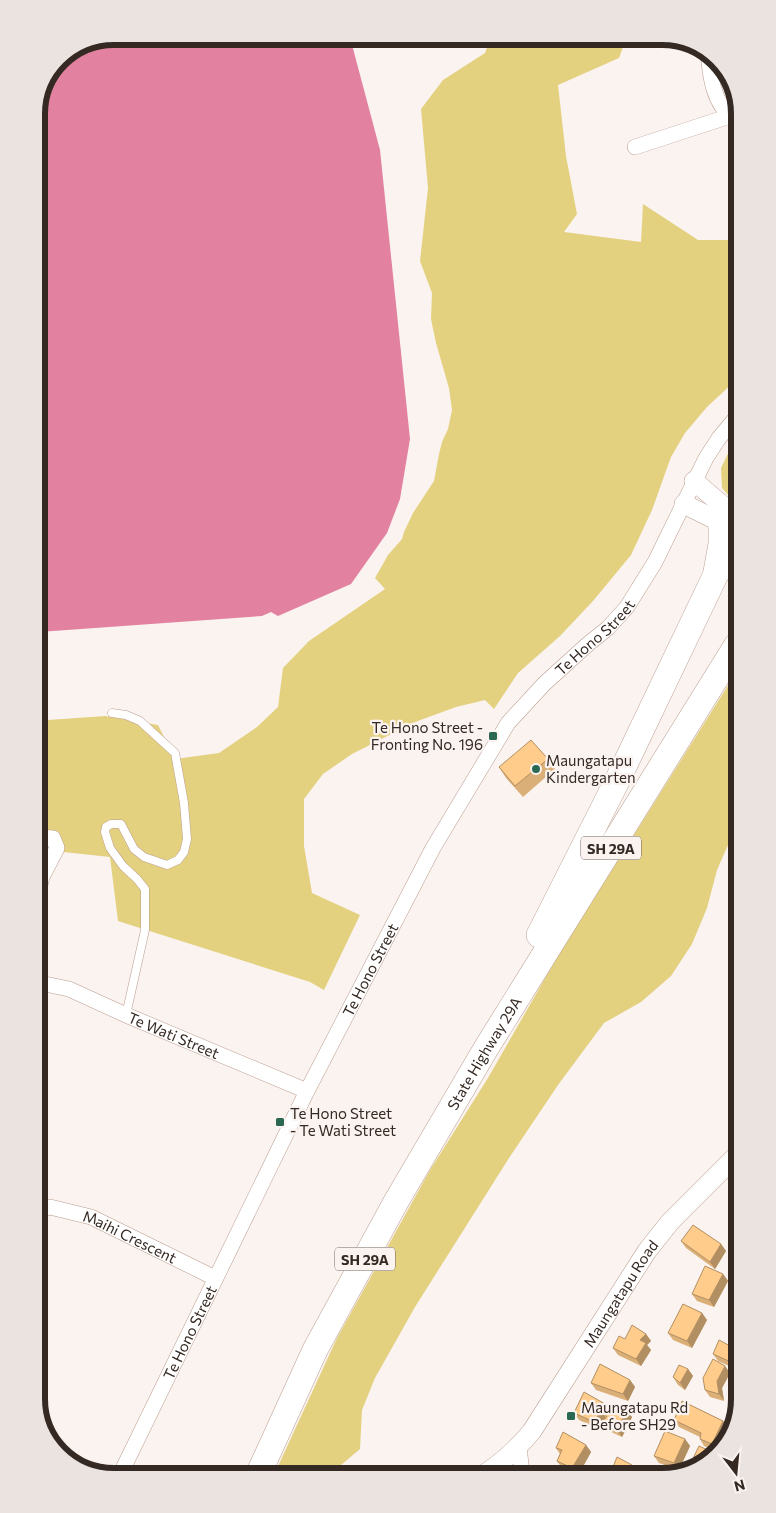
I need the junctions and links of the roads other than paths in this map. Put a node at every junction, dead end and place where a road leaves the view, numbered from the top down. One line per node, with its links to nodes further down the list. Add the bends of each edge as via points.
1 (710, 64): 2 (street, via 716,98)
2 (731, 117)
3 (731, 118): 4 (street)
4 (636, 147)
5 (731, 423): 6 (street, Te Hono Street)
6 (694, 481): 7 (street, Te Hono Street); 8 (street)
7 (684, 504): 8 (street); 18 (street, Te Hono Street, via 655,562 626,607 508,723 433,848)
8 (731, 523): 10 (highway, SH 29A, via 721,544)
9 (731, 555): 10 (highway, SH 29A)
10 (716, 574): 17 (highway, SH 29A, via 620,777 496,1015)
11 (731, 654): 17 (highway, State Highway 29A / SH 29A)
12 (112, 713): 16 (lane, via 140,721 175,753 187,839 184,852 168,865 144,857 134,849 121,824 111,824 104,832 110,848 145,890 145,930)
13 (45, 837): 14 (street, via 53,838 57,848)
14 (45, 872)
15 (45, 984): 16 (street, Te Wati Street, via 69,989)
16 (126, 1015): 18 (street, Te Wati Street)
17 (485, 1050): 24 (highway, State Highway 29A / SH 29A, via 397,1200 324,1334)
18 (307, 1092): 21 (street, Te Hono Street)
19 (731, 1161): 22 (street, Maungatapu Road, via 670,1222 647,1251 550,1406)
20 (45, 1209): 21 (street, Maihi Crescent, via 50,1207 92,1217)
21 (215, 1278): 23 (street, Te Hono Street)
22 (519, 1447): 25 (street, Maungatapu Road); 26 (street)
23 (123, 1468)
24 (261, 1468)
25 (496, 1468)
26 (521, 1468)

